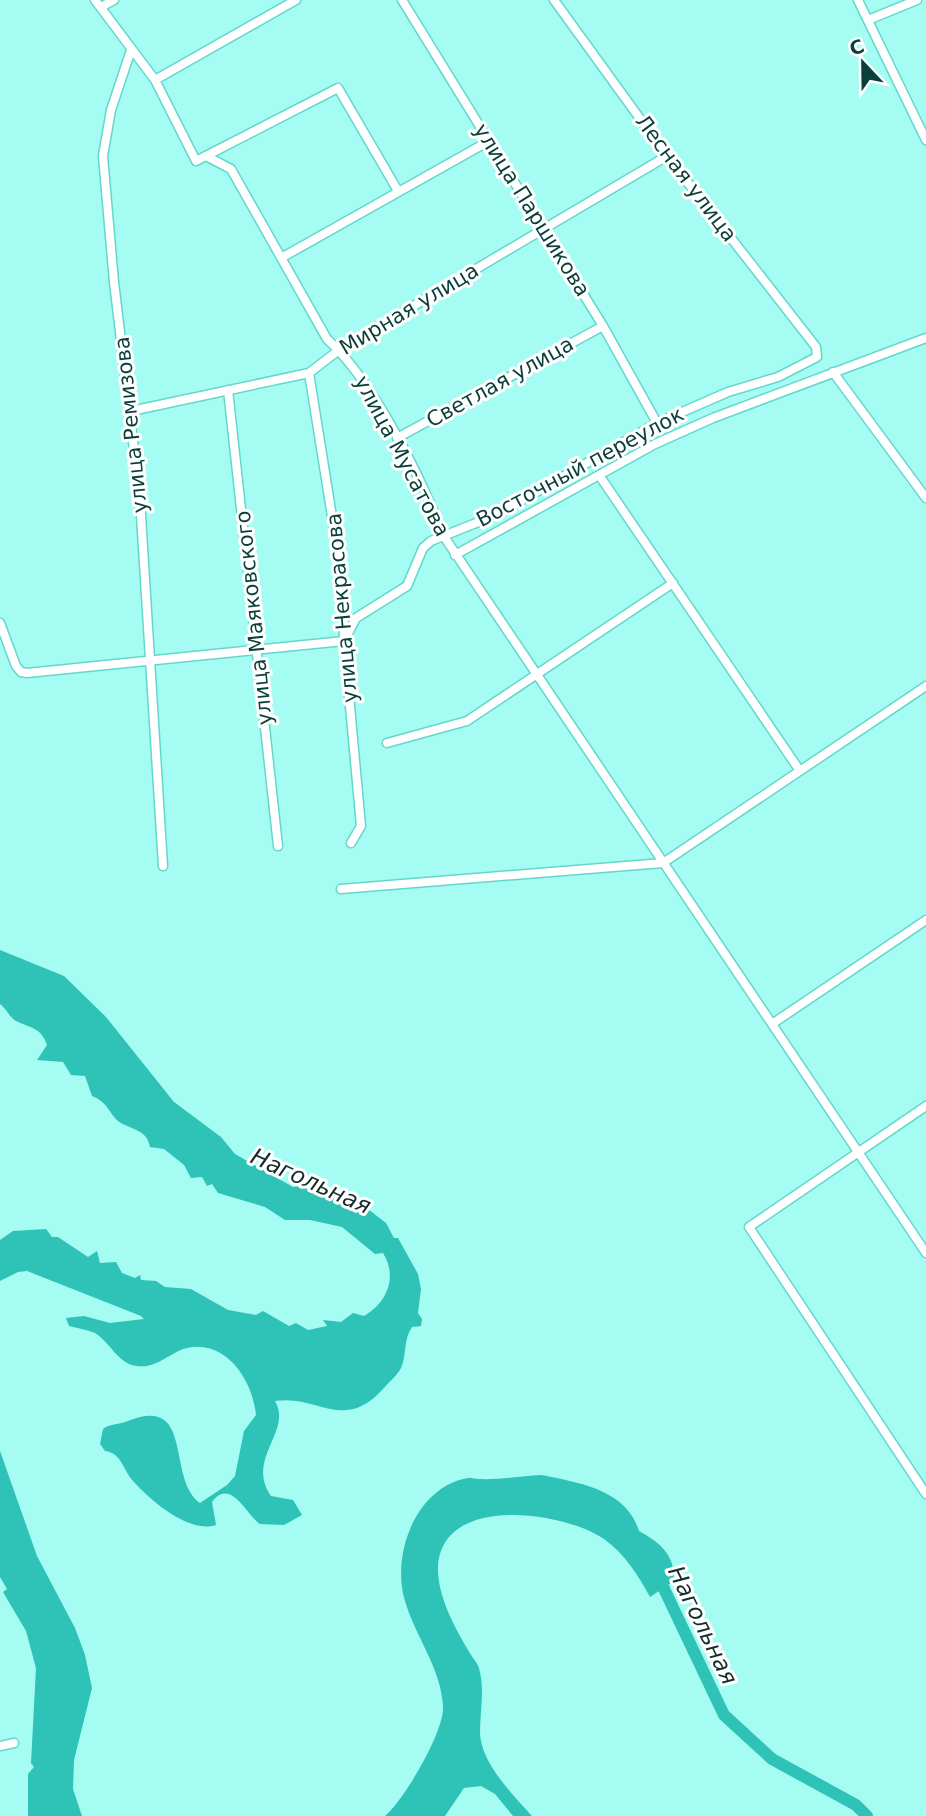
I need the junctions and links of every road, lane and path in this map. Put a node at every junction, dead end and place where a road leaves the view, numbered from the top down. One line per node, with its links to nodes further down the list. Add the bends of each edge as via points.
1 (114, 0): 7 (street)
2 (296, 0): 10 (street)
3 (402, 0): 12 (street, улица Паршикова)
4 (554, 0): 14 (street, Лесная улица)
5 (858, 0): 8 (street)
6 (917, 0): 8 (street)
7 (98, 4): 9 (street)
8 (868, 20): 11 (street)
9 (131, 50): 10 (street); 25 (street, улица Ремизова, via 111,110 103,156)
10 (155, 80): 13 (street, улица Мусатова, via 196,161)
11 (926, 139)
12 (489, 141): 15 (street); 16 (street, улица Паршикова)
13 (206, 156): 15 (street, via 338,88); 17 (street, улица Мусатова, via 231,169)
14 (667, 156): 16 (street, Мирная улица); 21 (street, Лесная улица)
15 (398, 191): 17 (street)
16 (545, 229): 18 (street, улица Паршикова); 20 (street, Мирная улица)
17 (281, 258): 20 (street, улица Мусатова, via 327,339)
18 (603, 326): 26 (street, улица Паршикова); 27 (street, Светлая улица)
19 (926, 338): 22 (street, Восточный переулок)
20 (339, 350): 23 (street, Мирная улица); 27 (street, улица Мусатова)
21 (819, 354): 26 (street, Восточный переулок, via 778,377 728,392)
22 (833, 372): 28 (street, Восточный переулок, via 713,418); 29 (street)
23 (309, 373): 24 (street, Мирная улица); 34 (street, улица Некрасова, via 343,584)
24 (228, 390): 25 (street, Мирная улица); 35 (street, улица Маяковского)
25 (131, 411): 36 (street, улица Ремизова)
26 (657, 423): 30 (street, Восточный переулок, via 496,515)
27 (397, 438): 30 (street, улица Мусатова)
28 (599, 475): 31 (street, Восточный переулок); 32 (street)
29 (926, 498)
30 (443, 535): 31 (street, улица Мусатова); 34 (street, Восточный переулок, via 423,548 407,586 356,618)
31 (456, 555): 37 (street, улица Мусатова)
32 (673, 583): 37 (street); 40 (street)
33 (0, 623): 36 (street, via 21,672)
34 (344, 641): 35 (street); 41 (street, улица Некрасова, via 361,826)
35 (259, 650): 36 (street); 42 (street, улица Маяковского)
36 (150, 658): 44 (street, улица Ремизова)
37 (537, 675): 39 (street, via 467,721); 43 (street, улица Мусатова)
38 (926, 686): 40 (street)
39 (387, 743)
40 (800, 771): 43 (street)
41 (351, 843)
42 (278, 846)
43 (663, 863): 45 (street); 47 (street, улица Мусатова)
44 (163, 866)
45 (341, 889)
46 (926, 920): 47 (street)
47 (772, 1024): 49 (street, улица Мусатова)
48 (926, 1106): 49 (street)
49 (858, 1153): 50 (street, улица Мусатова); 51 (street, via 749,1227)
50 (926, 1253)
51 (926, 1494)
52 (14, 1744): 53 (street)
53 (0, 1746)

